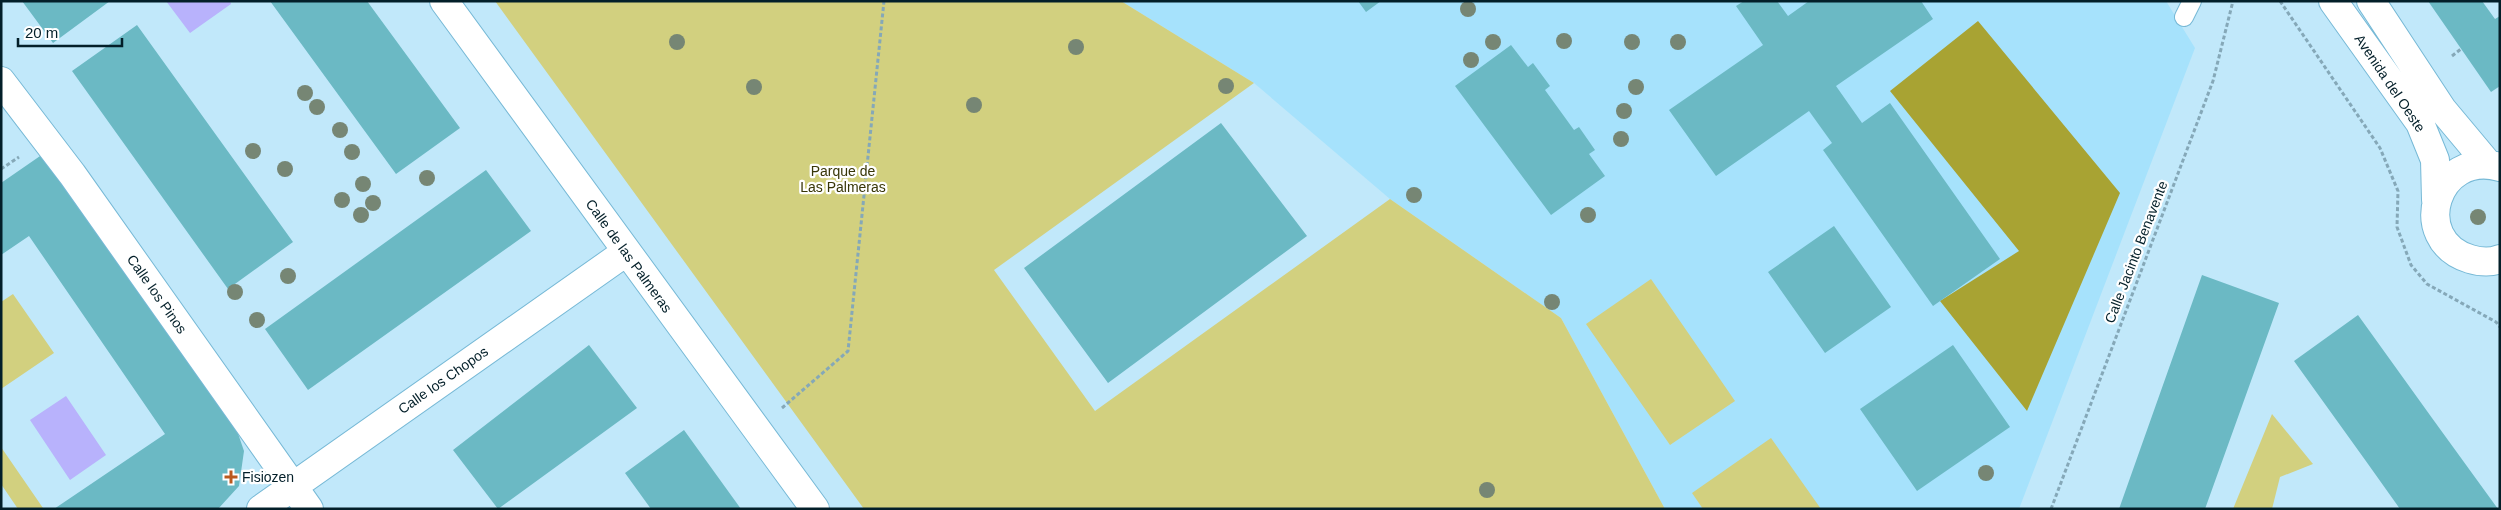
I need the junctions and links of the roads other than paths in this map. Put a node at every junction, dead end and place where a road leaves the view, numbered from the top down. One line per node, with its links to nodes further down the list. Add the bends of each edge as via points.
1 (444, 1): 9 (street, Calle de las Palmeras)
2 (2192, 1): 5 (lane)
3 (2333, 1): 8 (street, Avenida del Oeste, via 2420,123 2435,160)
4 (2372, 1): 7 (street, Avenida del Oeste, via 2442,109)
5 (2184, 17)
6 (1, 81): 11 (street, Calle los Pinos, via 72,174)
7 (2494, 166): 8 (street, via 2466,167 2446,180)
8 (2436, 200): 10 (street, Avenida del Oeste, via 2435,222 2443,242 2459,256)
9 (626, 252): 11 (street, Calle los Chopos); 14 (street, Calle de las Palmeras)
10 (2493, 266)
11 (293, 486): 12 (street, Calle los Chopos); 13 (street, Calle los Pinos)
12 (260, 509)
13 (310, 509)
14 (815, 509)

